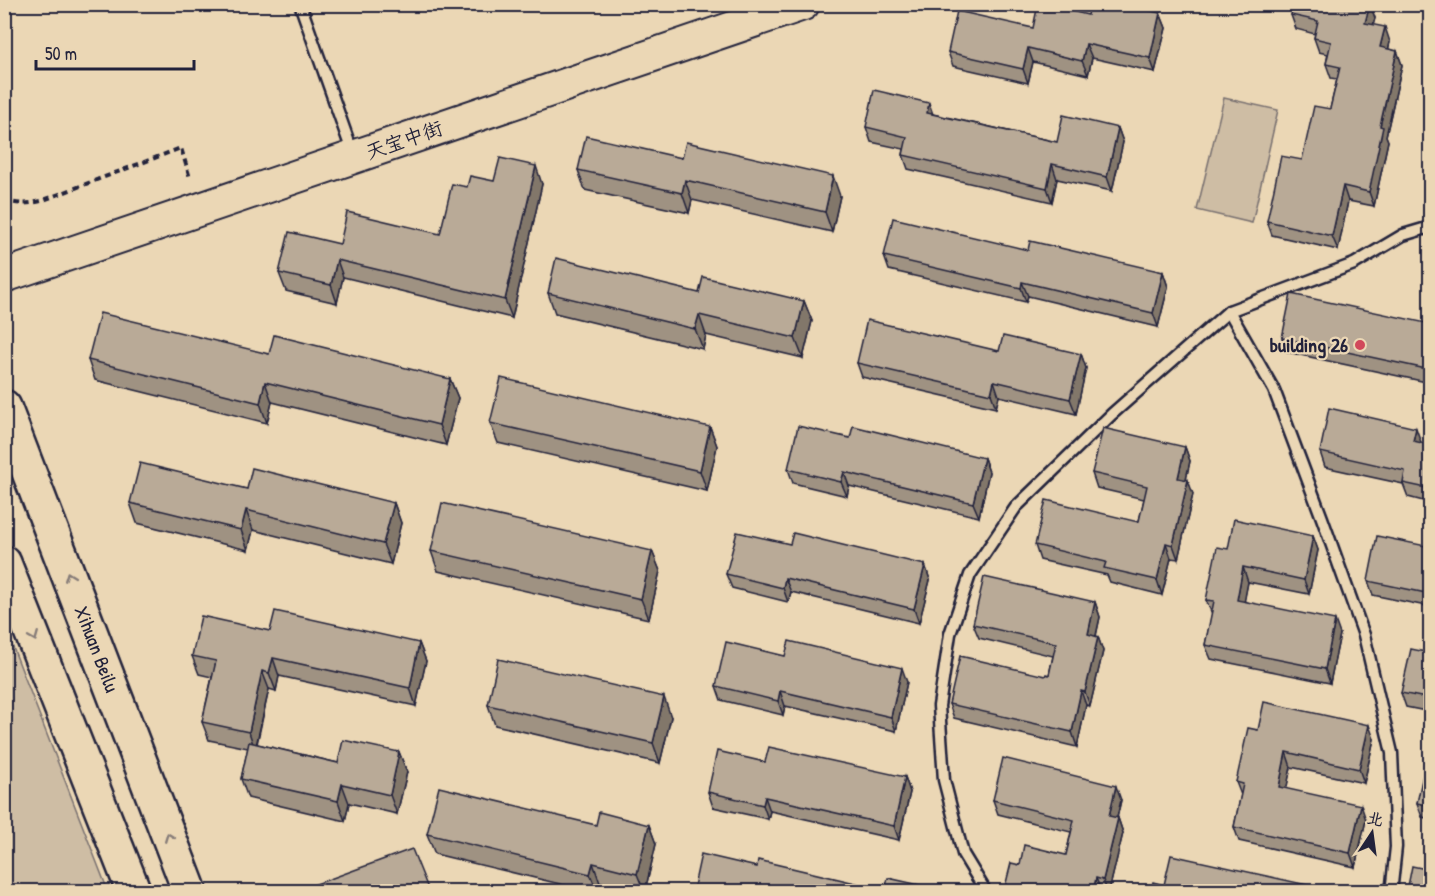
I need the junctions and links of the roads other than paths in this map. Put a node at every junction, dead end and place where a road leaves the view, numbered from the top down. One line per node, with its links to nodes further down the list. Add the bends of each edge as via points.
1 (300, 4): 3 (lane)
2 (803, 4): 3 (street, 天宝中街)
3 (354, 157): 5 (street, 天宝中街)
4 (1431, 227): 6 (lane, via 1404,236 1354,264)
5 (4, 276)
6 (1229, 311): 11 (lane, via 1112,414 1016,507 970,574 950,634 939,706 944,780 963,854); 12 (lane, via 1274,390 1364,635 1392,753 1396,847)
7 (4, 407): 10 (main road, Xihuan Beilu, one-way to 7)
8 (4, 563): 9 (main road, one-way to 9)
9 (134, 891)
10 (190, 891)
11 (986, 891)
12 (1389, 891)

